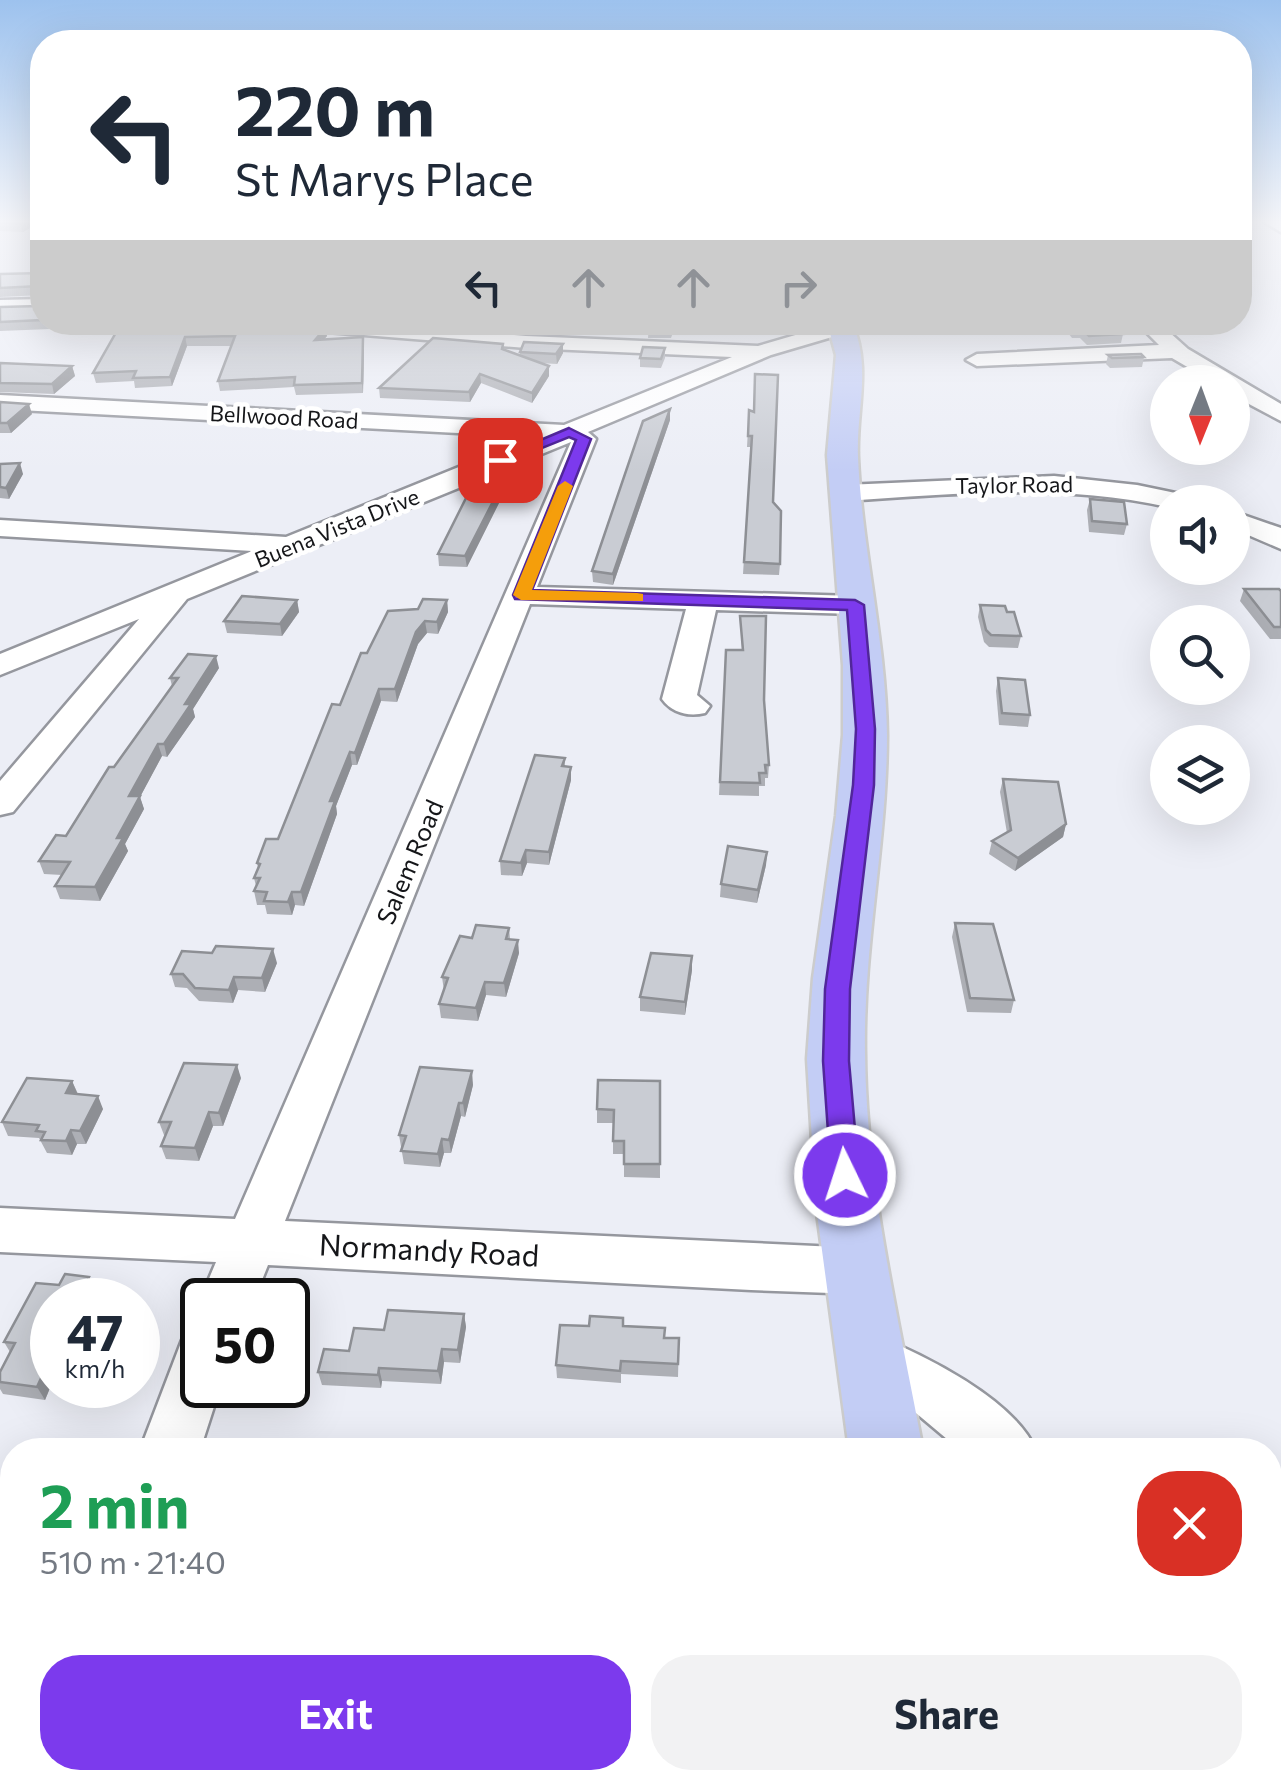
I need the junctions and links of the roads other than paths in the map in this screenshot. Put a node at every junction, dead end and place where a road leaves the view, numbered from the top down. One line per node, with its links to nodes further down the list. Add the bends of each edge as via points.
1 (479, 335): 6 (street)
2 (606, 335): 6 (street)
3 (841, 335): 7 (street, via 808,348)
4 (844, 335): 15 (main road)
5 (1160, 335): 8 (street)
6 (603, 345): 7 (street)
7 (764, 351): 14 (street, Buena Vista Drive)
8 (1177, 351): 9 (street); 10 (street)
9 (977, 360)
10 (1199, 365)
11 (1250, 396): 13 (street)
12 (0, 402): 14 (street, Bellwood Road)
13 (1281, 414)
14 (569, 432): 20 (street, Buena Vista Drive); 21 (street, Salem Road, via 584,439)
15 (845, 493): 16 (street, Taylor Road, via 1054,481); 24 (main road)
16 (1150, 494)
17 (1250, 524): 19 (street)
18 (0, 528): 20 (street)
19 (1276, 533)
20 (292, 546): 22 (street, Buena Vista Drive)
21 (521, 595): 23 (street); 30 (street, Salem Road)
22 (174, 596): 25 (street, Buena Vista Drive); 27 (street)
23 (699, 600): 24 (street); 26 (street, via 679,699)
24 (855, 605): 31 (main road, via 865,740 836,1061)
25 (0, 665)
26 (693, 706)
27 (12, 775): 28 (street)
28 (0, 804)
29 (0, 1230): 30 (street, Normandy Road)
30 (252, 1240): 31 (street, Normandy Road, via 671,1266); 32 (street, Salem Road)
31 (858, 1270): 33 (main road)
32 (236, 1278)
33 (872, 1360): 36 (main road); 37 (street, via 936,1394)
34 (185, 1408): 35 (street)
35 (174, 1438)
36 (884, 1438)
37 (991, 1438)

